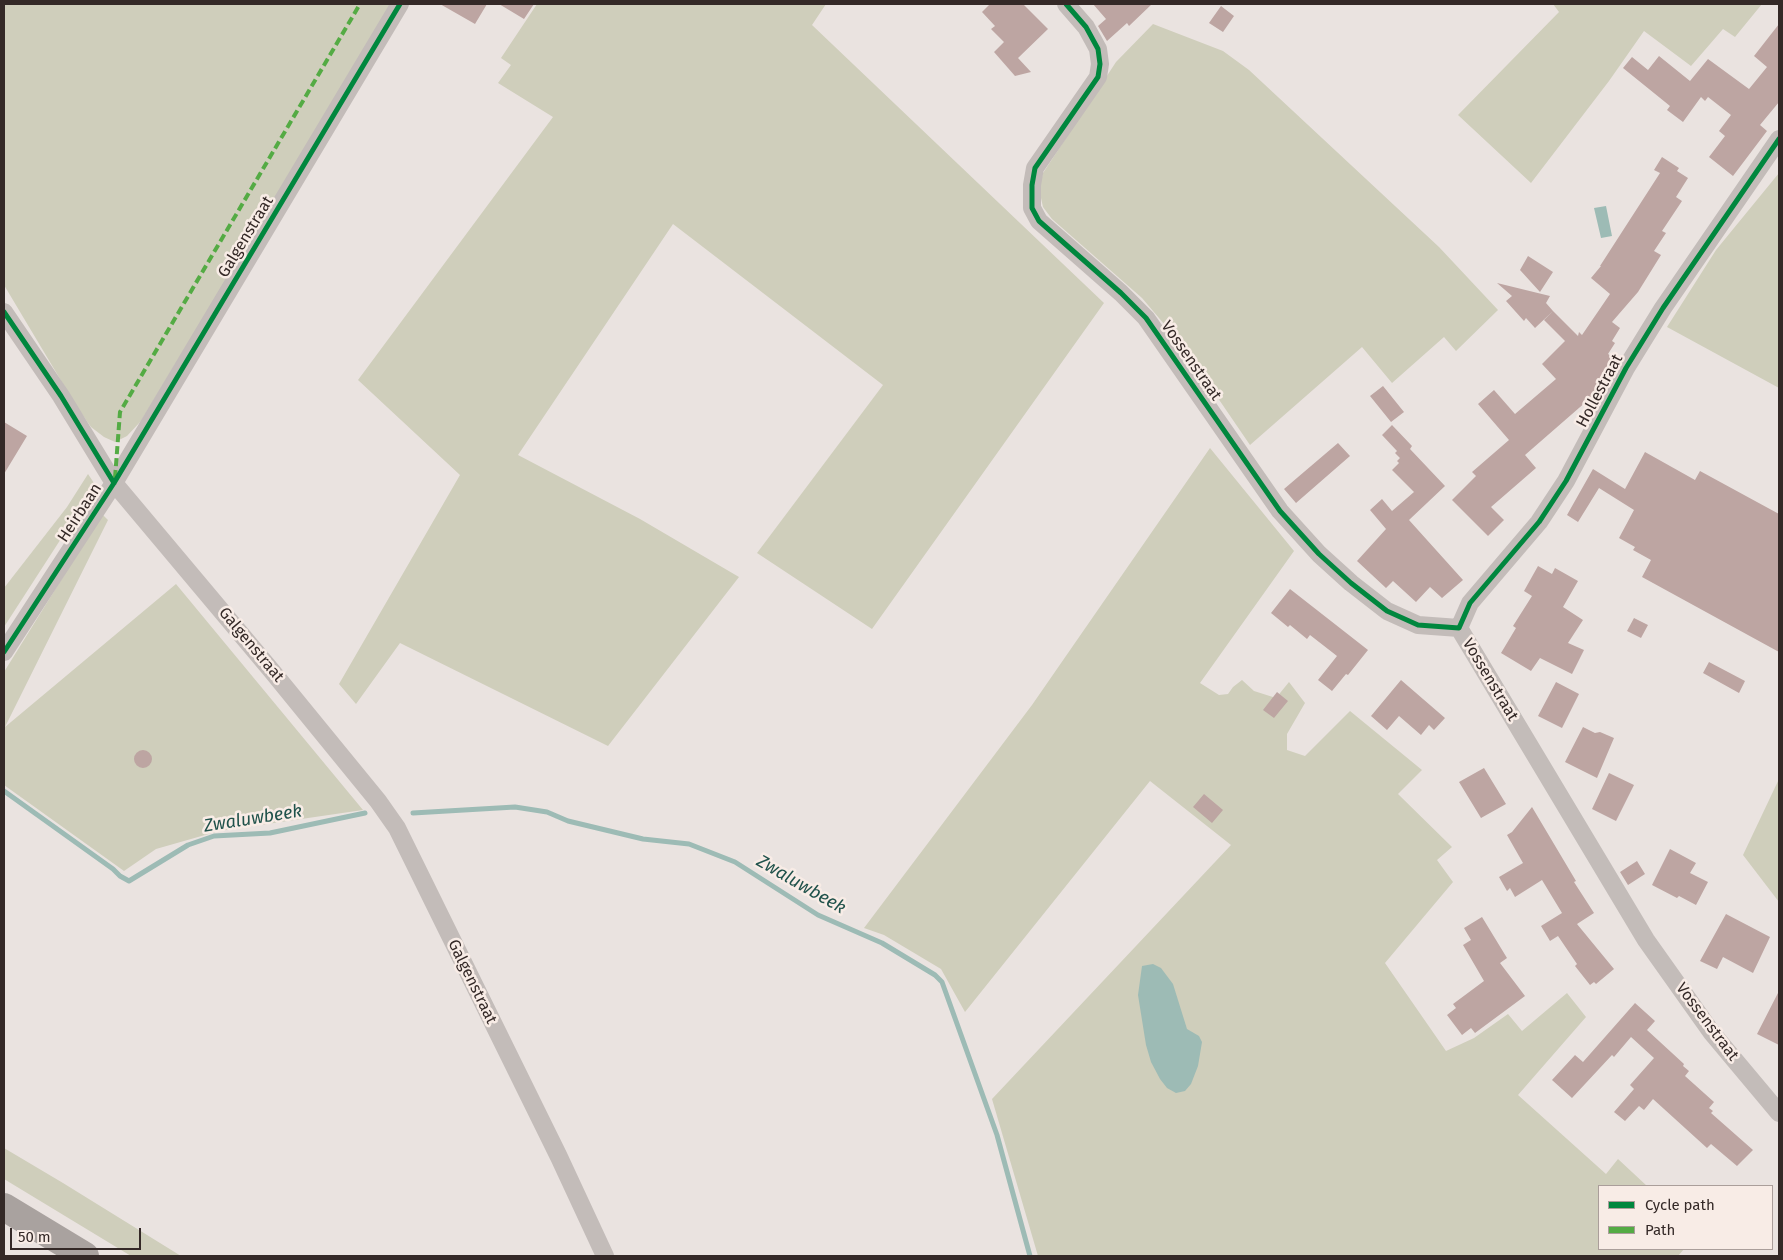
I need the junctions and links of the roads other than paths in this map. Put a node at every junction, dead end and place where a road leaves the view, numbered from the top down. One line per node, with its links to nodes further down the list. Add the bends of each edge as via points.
1 (400, 4): 5 (street, Galgenstraat)
2 (1066, 4): 6 (street, Vossenstraat, via 1086,27 1098,49 1100,64 1098,77 1035,168 1032,208 1039,221 1146,318 1280,512 1319,554 1387,611 1418,625)
3 (1779, 139): 6 (street, Hollestraat, via 1663,308 1626,368 1566,481 1539,522 1470,603)
4 (4, 312): 5 (street, Heirbaan)
5 (114, 483): 7 (street, Heirbaan); 11 (street, Galgenstraat, via 360,777 397,828)
6 (1459, 628): 8 (street, Vossenstraat, via 1646,940 1712,1033)
7 (4, 652)
8 (1779, 1113)
9 (4, 1207): 10 (highway)
10 (85, 1256)
11 (605, 1256)

